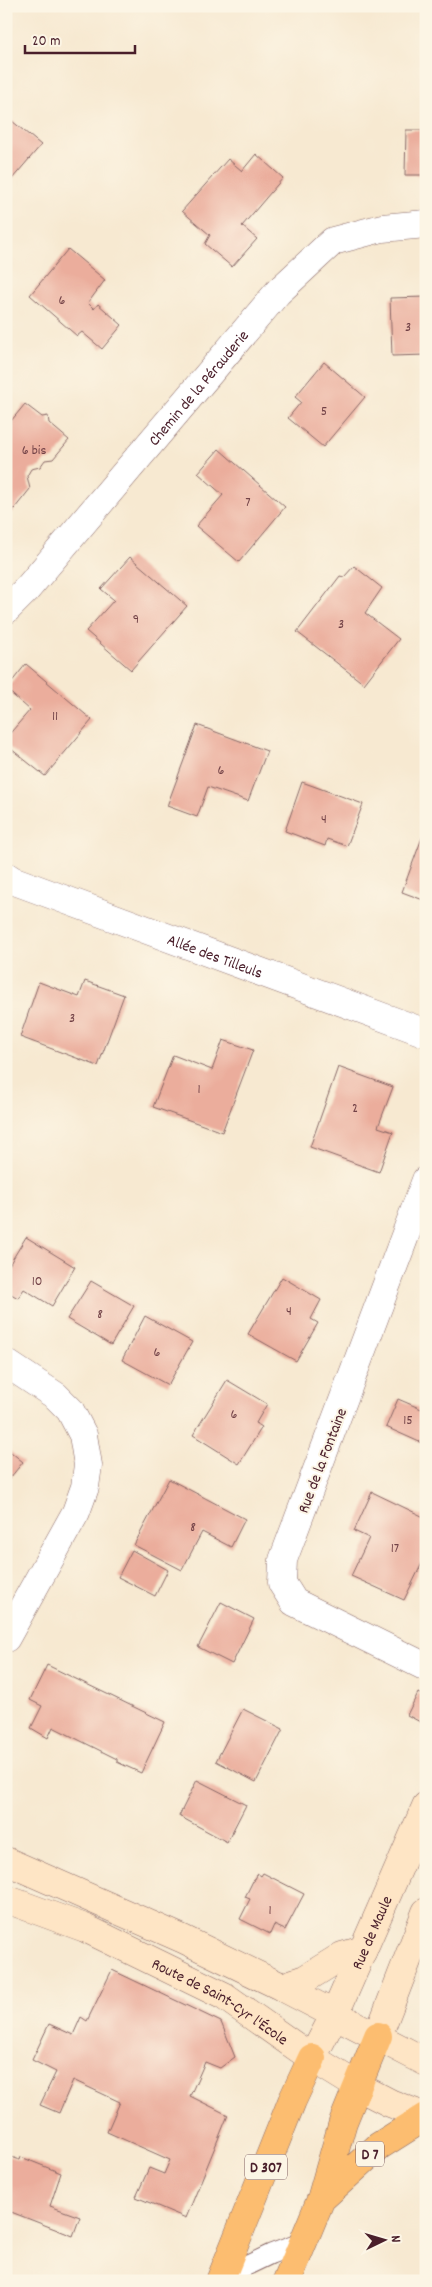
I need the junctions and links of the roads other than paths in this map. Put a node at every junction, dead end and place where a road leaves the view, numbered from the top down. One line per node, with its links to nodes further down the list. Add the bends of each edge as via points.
1 (426, 224): 2 (street, Chemin de la Pérauderie, via 382,228 333,241 278,292)
2 (6, 610)
3 (6, 876): 4 (street, Allée des Tilleuls)
4 (426, 1033)
5 (426, 1180): 8 (street, Rue de la Fontaine, via 283,1560 282,1583 294,1602)
6 (6, 1363): 7 (street, via 56,1396 70,1410 83,1435 88,1465 85,1487 76,1512)
7 (6, 1638)
8 (426, 1667)
9 (426, 1806): 13 (main road, Rue de Maule)
10 (6, 1861): 14 (main road, Route de Saint-Cyr l'École, via 183,1939)
11 (6, 1899): 17 (main road, Route de Saint-Cyr l'École / D 7, via 85,1928 224,1996)
12 (426, 1912): 16 (main road)
13 (363, 1950): 14 (main road, via 342,1956 305,1979); 15 (main road, Rue de Maule)
14 (282, 1987): 15 (main road, Route de Saint-Cyr l'École)
15 (335, 2014): 16 (main road, Route de Saint-Cyr l'École); 17 (main road, Rue de Maule)
16 (378, 2036): 18 (main road, Route de Saint-Cyr l'École); 19 (main road, D 7)
17 (312, 2058): 19 (main road, Route de Saint-Cyr l'École / D 7); 23 (main road, D 307)
18 (426, 2062)
19 (359, 2087): 20 (main road, Route de Saint-Cyr l'École / D 7); 21 (main road, D 7, via 343,2122)
20 (425, 2117): 21 (main road, D 7, via 379,2146)
21 (321, 2199): 22 (main road, D 7)
22 (302, 2242): 23 (lane); 24 (main road, D 7)
23 (220, 2279)
24 (287, 2281)

